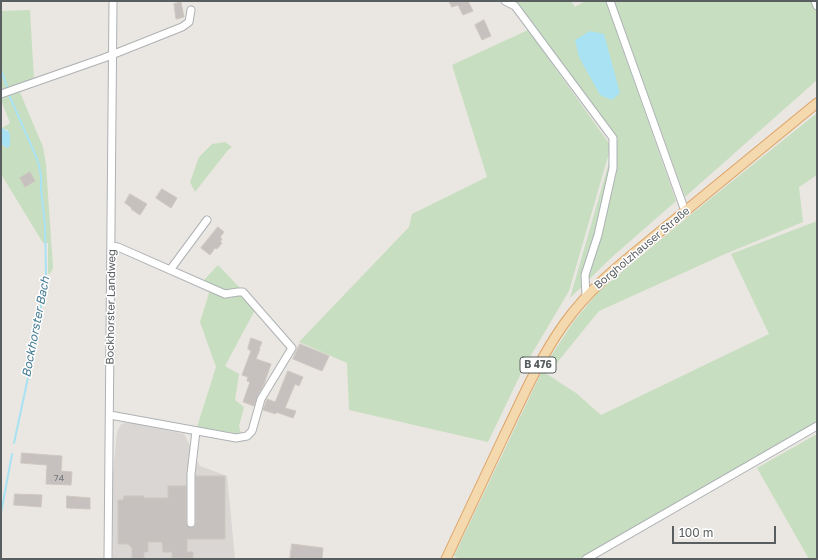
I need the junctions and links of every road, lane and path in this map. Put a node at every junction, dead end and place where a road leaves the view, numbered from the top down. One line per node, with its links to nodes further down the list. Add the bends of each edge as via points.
1 (112, 1): 7 (street, Bockhorster Landweg)
2 (505, 1): 14 (street, via 515,6 613,138 613,168 598,235 585,274)
3 (610, 1): 10 (street)
4 (815, 1): 5 (street)
5 (817, 6)
6 (191, 10): 7 (street, via 189,22 182,28)
7 (112, 55): 8 (street); 12 (street, Bockhorster Landweg)
8 (1, 94)
9 (817, 103): 10 (main road, Borgholzhauser Straße / B 476)
10 (686, 211): 14 (main road, Borgholzhauser Straße / B 476)
11 (208, 220): 13 (street)
12 (111, 246): 13 (street); 15 (street, Bockhorster Landweg)
13 (170, 270): 17 (street, via 225,294 243,292 292,348 261,399 252,432 236,438)
14 (586, 296): 20 (main road, Borgholzhauser Straße / B 476, via 545,352)
15 (110, 416): 17 (street); 19 (street, Bockhorster Landweg)
16 (817, 426): 21 (street)
17 (196, 431): 18 (street, via 191,474)
18 (191, 523)
19 (108, 559)
20 (446, 559)
21 (586, 559)

